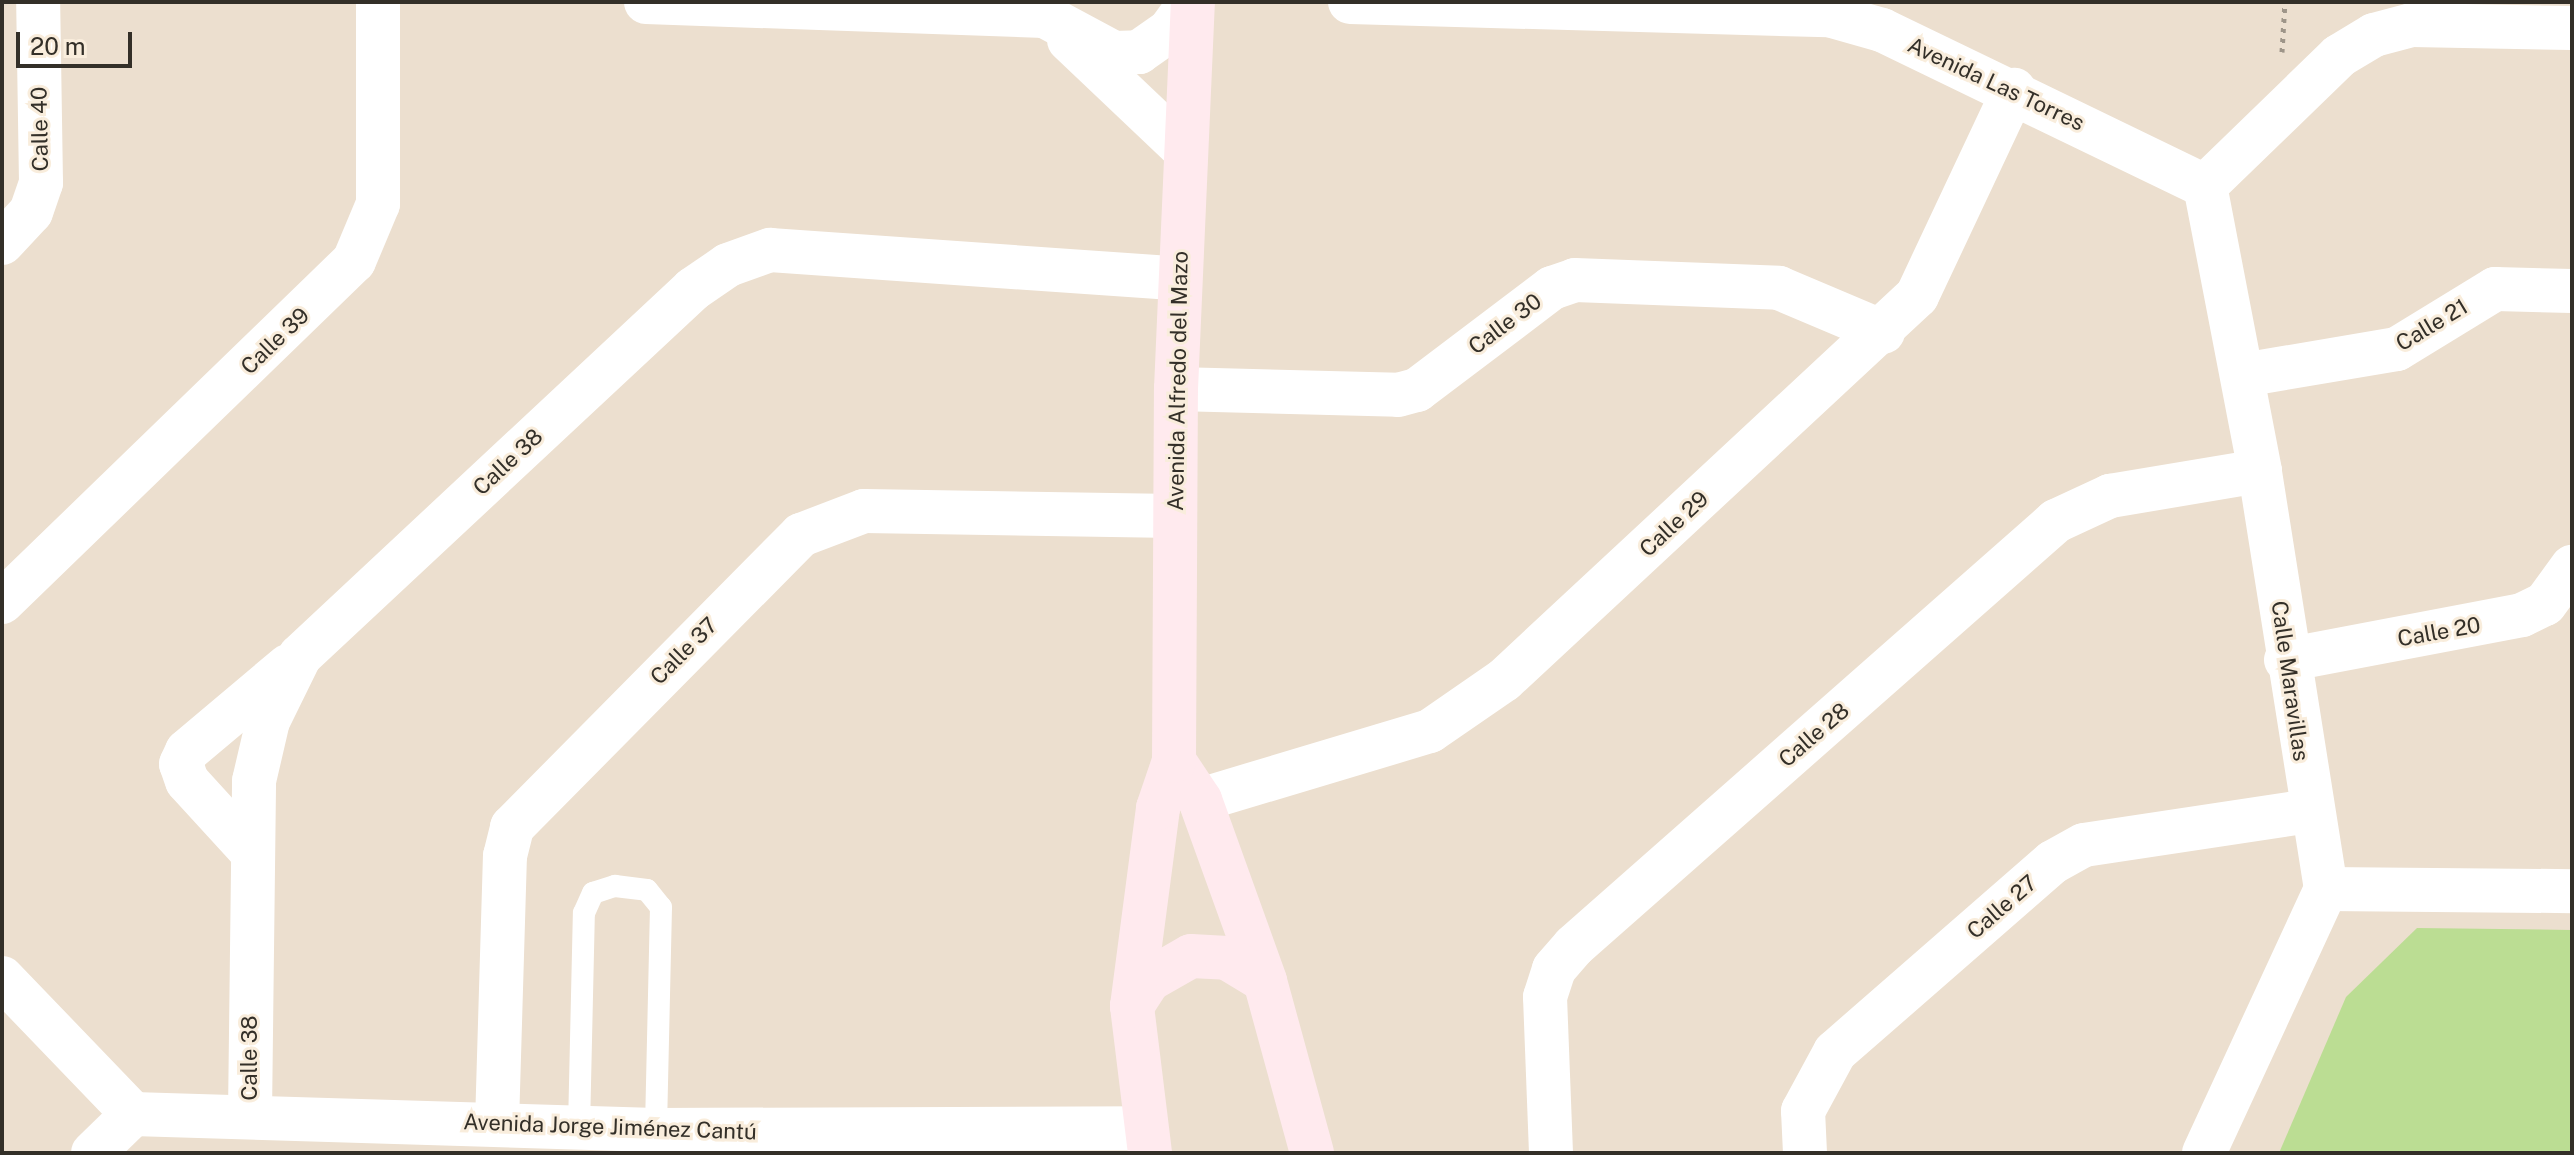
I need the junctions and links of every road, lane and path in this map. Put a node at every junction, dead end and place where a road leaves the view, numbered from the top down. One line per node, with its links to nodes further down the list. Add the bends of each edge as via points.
1 (38, 2): 11 (street, Calle 40, via 41,183 31,212)
2 (378, 2): 20 (street, Calle 39, via 378,204 354,261)
3 (646, 2): 6 (street)
4 (1192, 2): 6 (street, via 1170,30 1139,52 1114,53); 9 (street, Avenida Alfredo del Mazo)
5 (1350, 2): 8 (street, Avenida Las Torres, via 1829,15 1882,30)
6 (1045, 16): 9 (street)
7 (2572, 28): 10 (street, via 2412,25 2374,35 2339,56)
8 (2014, 90): 10 (street, Avenida Las Torres); 14 (street, Calle 29, via 1942,255)
9 (1184, 149): 12 (street, Avenida Alfredo del Mazo)
10 (2205, 186): 15 (street, Calle Maravillas)
11 (2, 243)
12 (1180, 279): 16 (street, Avenida Alfredo del Mazo); 21 (street, Calle 38, via 750,254 693,289)
13 (2572, 291): 15 (street, Calle 21, via 2495,289 2397,349)
14 (1883, 332): 16 (street, Calle 30, via 1779,288 1575,280 1552,288 1417,390); 24 (street, Calle 29, via 1464,712 1430,731)
15 (2243, 375): 17 (street, Calle Maravillas)
16 (1176, 389): 18 (street, Avenida Alfredo del Mazo)
17 (2260, 471): 22 (street, Calle Maravillas); 42 (street, Calle 28, via 2110,496 2056,521 1574,946 1554,969 1545,997)
18 (1175, 516): 23 (street, Avenida Alfredo del Mazo); 34 (street, Calle 37, via 864,511 801,535 512,827 505,856)
19 (2572, 567): 22 (street, Calle 20, via 2545,604 2522,615)
20 (2, 602)
21 (300, 656): 26 (street, Calle 38, via 260,748); 26 (street, via 187,751 181,764)
22 (2286, 660): 25 (street, Calle Maravillas)
23 (1174, 761): 24 (street); 31 (street, Avenida Alfredo del Mazo, via 1158,808)
24 (1200, 800): 30 (street)
25 (2309, 811): 27 (street, Calle Maravillas); 43 (street, Calle 27, via 2084,845 2053,862 1835,1052 1803,1111)
26 (250, 850): 33 (street, Calle 38)
27 (2326, 889): 28 (street); 44 (street)
28 (2572, 891)
29 (2, 978): 32 (street)
30 (1265, 981): 31 (street, via 1227,958 1191,956 1149,980); 41 (street)
31 (1132, 1006): 37 (street, Avenida Alfredo del Mazo)
32 (133, 1114): 33 (street, Avenida Jorge Jiménez Cantú); 40 (street)
33 (250, 1114): 34 (street, Avenida Jorge Jiménez Cantú)
34 (497, 1124): 35 (street, Avenida Jorge Jiménez Cantú)
35 (579, 1128): 36 (street, Avenida Jorge Jiménez Cantú); 36 (lane, via 584,913 593,893 615,886 647,890 661,907)
36 (656, 1130): 38 (street, Avenida Jorge Jiménez Cantú)
37 (1147, 1141): 39 (street, Avenida Jorge Jiménez Cantú)
38 (704, 1142): 39 (street, Avenida Jorge Jiménez Cantú)
39 (959, 1143)
40 (93, 1153)
41 (1312, 1153)
42 (1551, 1153)
43 (1805, 1153)
44 (2204, 1153)

